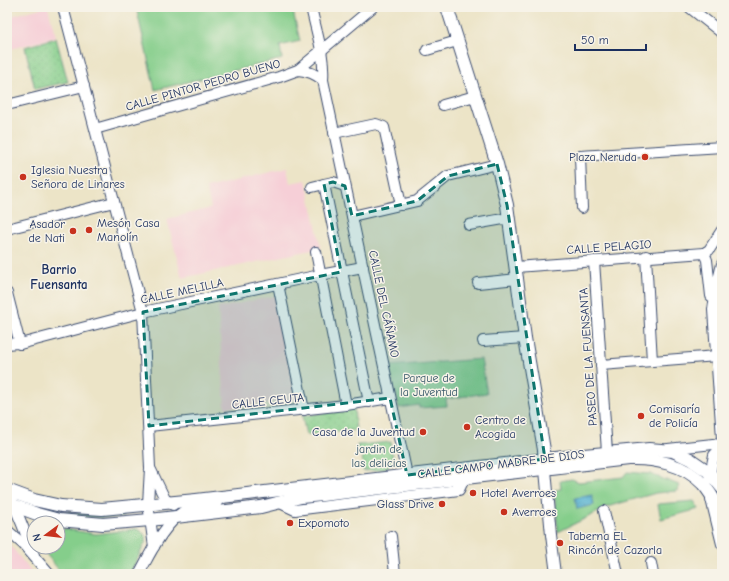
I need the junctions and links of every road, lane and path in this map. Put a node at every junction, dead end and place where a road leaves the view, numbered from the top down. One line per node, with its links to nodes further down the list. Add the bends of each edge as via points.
1 (63, 7): 13 (street)
2 (311, 7): 10 (street, CALLE DEL CÁÑAMO)
3 (380, 7): 6 (street, CALLE PINTOR PEDRO BUENO)
4 (447, 7): 8 (main road)
5 (689, 7): 7 (street)
6 (371, 8): 10 (street, CALLE PINTOR PEDRO BUENO)
7 (722, 33)
8 (457, 41): 9 (street); 14 (main road)
9 (427, 50)
10 (321, 51): 11 (street, CALLE PINTOR PEDRO BUENO); 12 (street, CALLE DEL CÁÑAMO)
11 (298, 70): 12 (street, via 308,71); 17 (street, CALLE PINTOR PEDRO BUENO)
12 (323, 80): 18 (street, CALLE DEL CÁÑAMO)
13 (84, 86): 15 (street); 17 (street)
14 (475, 96): 16 (street); 20 (main road)
15 (7, 105)
16 (443, 105)
17 (95, 130): 24 (street)
18 (334, 133): 22 (street, CALLE DEL CÁÑAMO); 25 (street, via 376,124 384,127)
19 (722, 147): 26 (street, via 580,156)
20 (497, 164): 25 (street, via 448,176 417,201); 28 (main road)
21 (324, 184): 22 (street, via 333,182); 23 (street); 38 (street)
22 (345, 186): 27 (street, CALLE DEL CÁÑAMO)
23 (312, 187)
24 (114, 202): 30 (street); 45 (street)
25 (401, 204): 27 (street)
26 (582, 208)
27 (352, 216): 37 (street, CALLE DEL CÁÑAMO)
28 (509, 218): 29 (street); 39 (main road)
29 (469, 225)
30 (7, 230)
31 (722, 230): 33 (street, via 709,250)
32 (316, 252): 40 (street)
33 (704, 253): 34 (street, CALLE PELAGIO); 44 (street)
34 (646, 256): 35 (street, CALLE PELAGIO); 51 (street)
35 (594, 261): 39 (street, CALLE PELAGIO); 52 (street, PASEO DE LA FUENSANTA)
36 (722, 264): 44 (street)
37 (363, 267): 38 (street, CALLE MELILLA); 53 (street, CALLE DEL CÁÑAMO)
38 (341, 272): 40 (street, CALLE MELILLA); 54 (street)
39 (517, 273): 41 (street, CALLE PELAGIO); 47 (main road)
40 (320, 275): 42 (street, CALLE MELILLA); 55 (street)
41 (478, 283)
42 (278, 284): 45 (street, CALLE MELILLA); 56 (street)
43 (7, 293): 49 (street)
44 (713, 310): 50 (street)
45 (143, 312): 49 (street, CALLE MELILLA); 57 (street)
46 (483, 341): 47 (street)
47 (526, 343): 62 (main road)
48 (7, 344): 49 (street, CALLE MELILLA)
49 (20, 344)
50 (717, 356): 51 (street); 58 (street)
51 (652, 361): 52 (street)
52 (601, 365): 61 (street, PASEO DE LA FUENSANTA)
53 (390, 398): 54 (street, CALLE CEUTA); 65 (street, CALLE DEL CÁÑAMO)
54 (369, 402): 55 (street, CALLE CEUTA)
55 (346, 406): 56 (street, CALLE CEUTA)
56 (304, 410): 57 (street, CALLE CEUTA)
57 (149, 426): 63 (street)
58 (722, 438)
59 (722, 447): 60 (street, CALLE CAMPO MADRE DE DIOS, via 712,444); 64 (street, via 714,456)
60 (666, 450): 61 (main road, CALLE CAMPO MADRE DE DIOS); 64 (main road, CALLE CAMPO MADRE DE DIOS, via 690,459)
61 (607, 452): 62 (main road, CALLE CAMPO MADRE DE DIOS)
62 (545, 464): 65 (main road, CALLE CAMPO MADRE DE DIOS); 69 (main road, CALLE CAMPO MADRE DE DIOS, via 649,459 664,462 687,472 701,482); 76 (main road, CALLE CAMPO MADRE DE DIOS, via 464,478 301,497 262,507); 91 (street)
63 (150, 468): 71 (street, via 165,499); 72 (street)
64 (709, 472): 66 (main road, CALLE CAMPO MADRE DE DIOS); 69 (street)
65 (407, 475): 70 (main road, CALLE CAMPO MADRE DE DIOS)
66 (722, 488)
67 (7, 490): 72 (main road, CALLE CAMPO MADRE DE DIOS, via 34,500 76,508 102,509)
68 (7, 493): 73 (street)
69 (710, 493): 75 (main road, CALLE CAMPO MADRE DE DIOS); 84 (street)
70 (224, 497): 71 (main road, CALLE CAMPO MADRE DE DIOS); 76 (street, via 214,504 192,507)
71 (170, 502): 72 (main road, CALLE CAMPO MADRE DE DIOS); 76 (street)
72 (148, 504): 78 (street)
73 (11, 505): 77 (main road, CALLE CAMPO MADRE DE DIOS); 82 (street)
74 (604, 511): 92 (street)
75 (722, 513)
76 (182, 514): 78 (main road, CALLE CAMPO MADRE DE DIOS); 85 (street, via 166,528)
77 (41, 515)
78 (150, 520): 79 (main road, CALLE CAMPO MADRE DE DIOS, via 103,524); 85 (street)
79 (66, 521)
80 (7, 530): 83 (street)
81 (391, 536): 90 (street)
82 (26, 537)
83 (26, 543)
84 (722, 544)
85 (154, 547): 89 (street)
86 (38, 555): 88 (street)
87 (651, 563): 93 (street)
88 (49, 574)
89 (139, 574)
90 (395, 574)
91 (556, 574)
92 (618, 574)
93 (653, 574)

